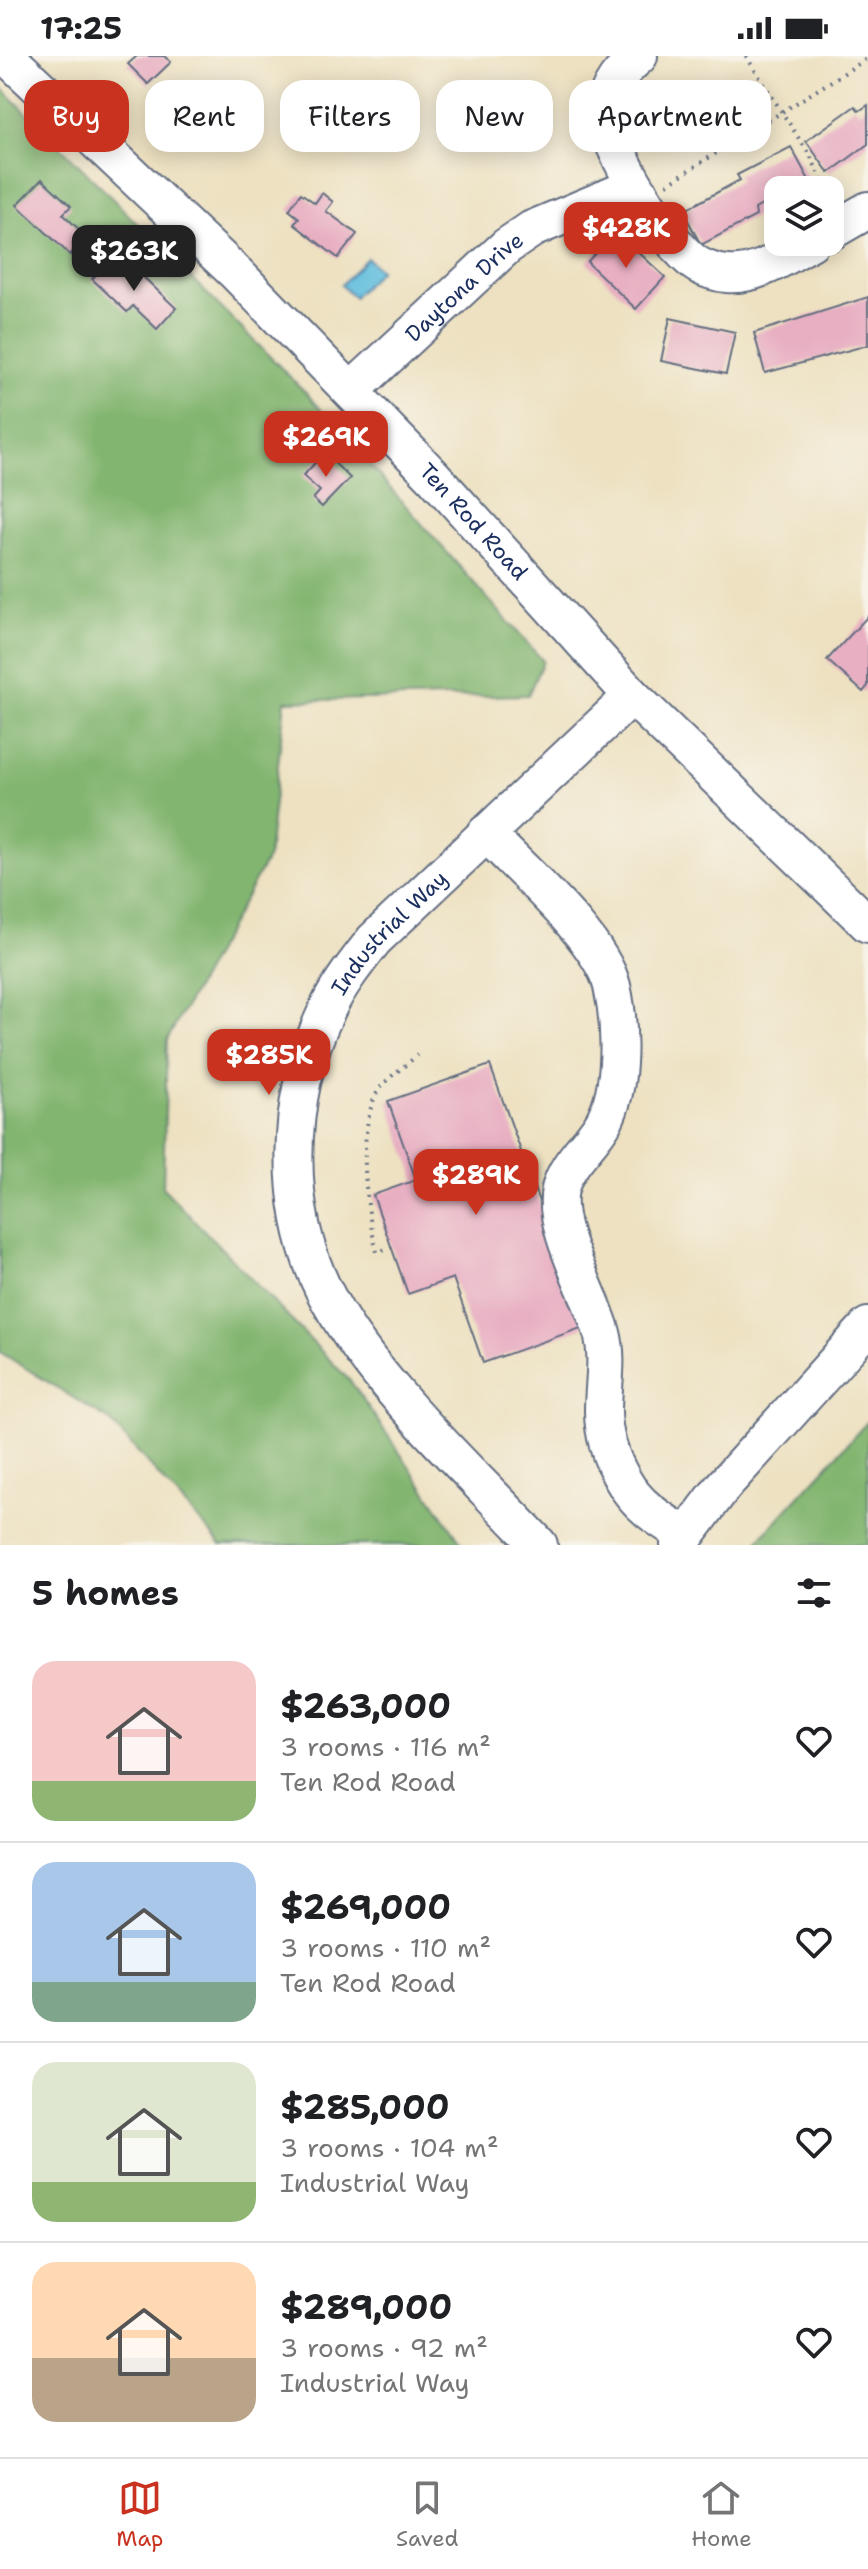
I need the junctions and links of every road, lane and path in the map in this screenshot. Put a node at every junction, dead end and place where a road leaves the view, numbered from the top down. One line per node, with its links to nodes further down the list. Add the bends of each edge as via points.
1 (6, 56): 11 (street, Ten Rod Road, via 237,274)
2 (639, 56): 7 (street, via 620,72 605,109 613,146)
3 (746, 56): 5 (path)
4 (868, 58): 5 (path)
5 (782, 112): 6 (path); 7 (path)
6 (820, 176)
7 (648, 187): 10 (street, via 685,255 712,271 746,273); 11 (street, Daytona Drive, via 532,229 507,246)
8 (868, 210): 9 (street)
9 (844, 224)
10 (782, 256)
11 (351, 391): 12 (street, Ten Rod Road)
12 (632, 696): 13 (street, Industrial Way); 14 (street, Ten Rod Road)
13 (486, 833): 18 (street, via 590,943 612,986 612,1101 603,1123 566,1174 558,1207 603,1336 603,1413 612,1457 636,1500); 19 (street, Industrial Way, via 374,940 327,1010 300,1093 295,1184 313,1262 348,1332 377,1371)
14 (868, 924)
15 (417, 1055): 16 (path, via 377,1092 366,1144 365,1191 377,1252)
16 (392, 1247)
17 (868, 1326): 18 (street, via 724,1485)
18 (682, 1540)
19 (539, 1545)

